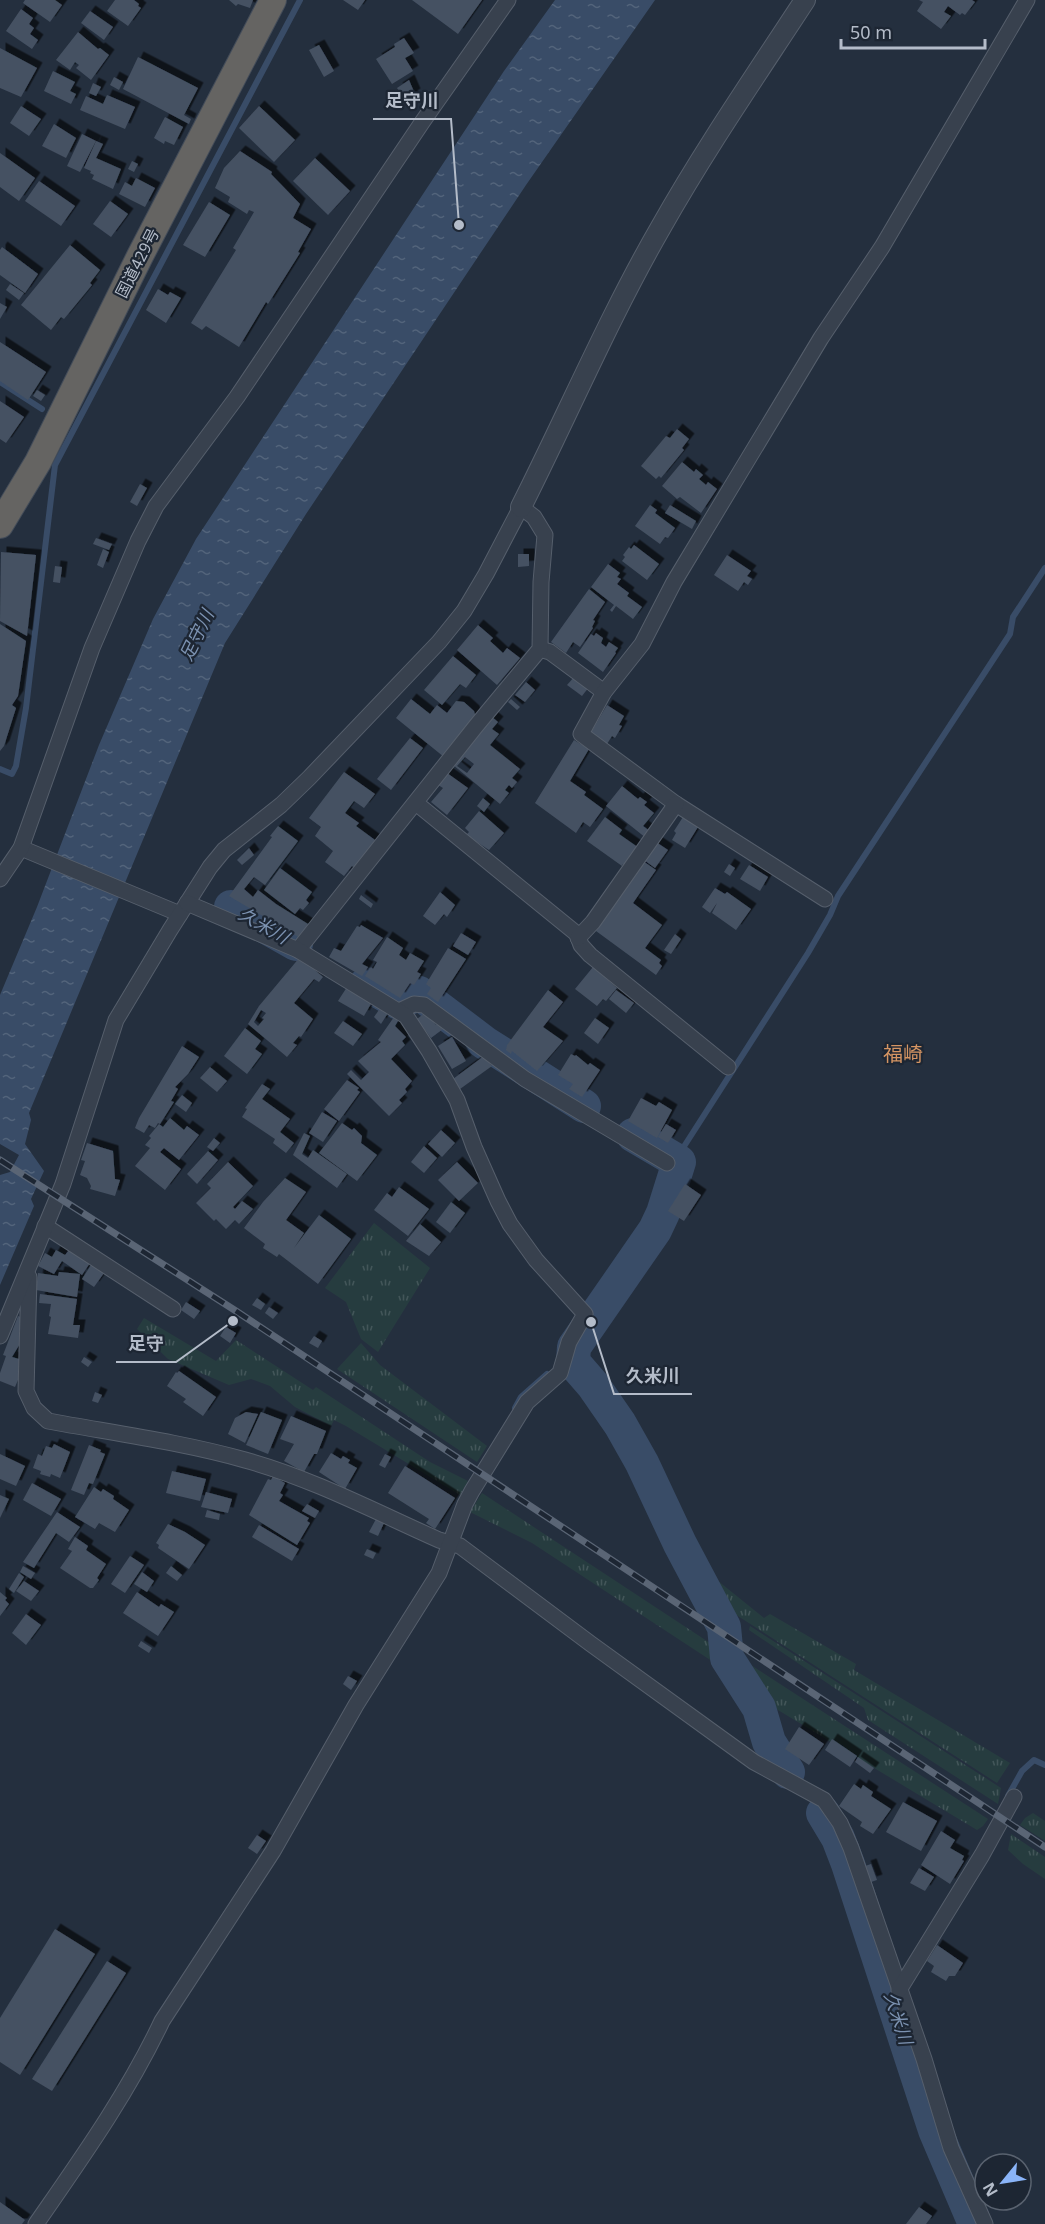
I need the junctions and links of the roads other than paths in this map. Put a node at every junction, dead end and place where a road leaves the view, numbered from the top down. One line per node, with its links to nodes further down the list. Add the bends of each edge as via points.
1 (273, 0): 6 (highway, 国道429号, via 38,462)
2 (508, 0): 11 (street, via 237,397 156,506 92,648)
3 (805, 0): 5 (street, via 661,226)
4 (1027, 0): 8 (street, via 882,247 821,338 674,582 642,644)
5 (521, 507): 7 (street, via 534,517 545,535); 14 (street, via 481,584 439,642 309,778 224,850)
6 (0, 525)
7 (540, 649): 8 (street, via 550,652); 9 (street)
8 (604, 692): 10 (street, via 581,734)
9 (416, 803): 15 (street); 16 (street)
10 (676, 804): 13 (street); 15 (street)
11 (24, 850): 12 (street); 14 (street, via 162,906)
12 (0, 879)
13 (825, 899)
14 (184, 908): 16 (street); 20 (street, via 116,1020 63,1184)
15 (578, 938): 18 (street, via 590,955)
16 (298, 951): 17 (street)
17 (399, 1011): 19 (street, via 414,1004 424,1005 525,1079); 24 (street, via 406,1016 458,1100 474,1147 510,1224 536,1260 585,1314 569,1342 560,1373 527,1402 465,1504)
18 (728, 1067)
19 (667, 1163)
20 (45, 1226): 21 (street); 22 (street)
21 (29, 1268): 23 (street); 24 (street, via 26,1391 34,1408 48,1421 246,1460 284,1472)
22 (172, 1310)
23 (0, 1336)
24 (451, 1543): 26 (street, via 754,1762 824,1800 851,1848); 27 (street, via 439,1573 356,1705 273,1851 162,2021 92,2144)
25 (1014, 1797): 26 (street)
26 (899, 1990): 28 (street, via 951,2148)
27 (36, 2224)
28 (985, 2224)

